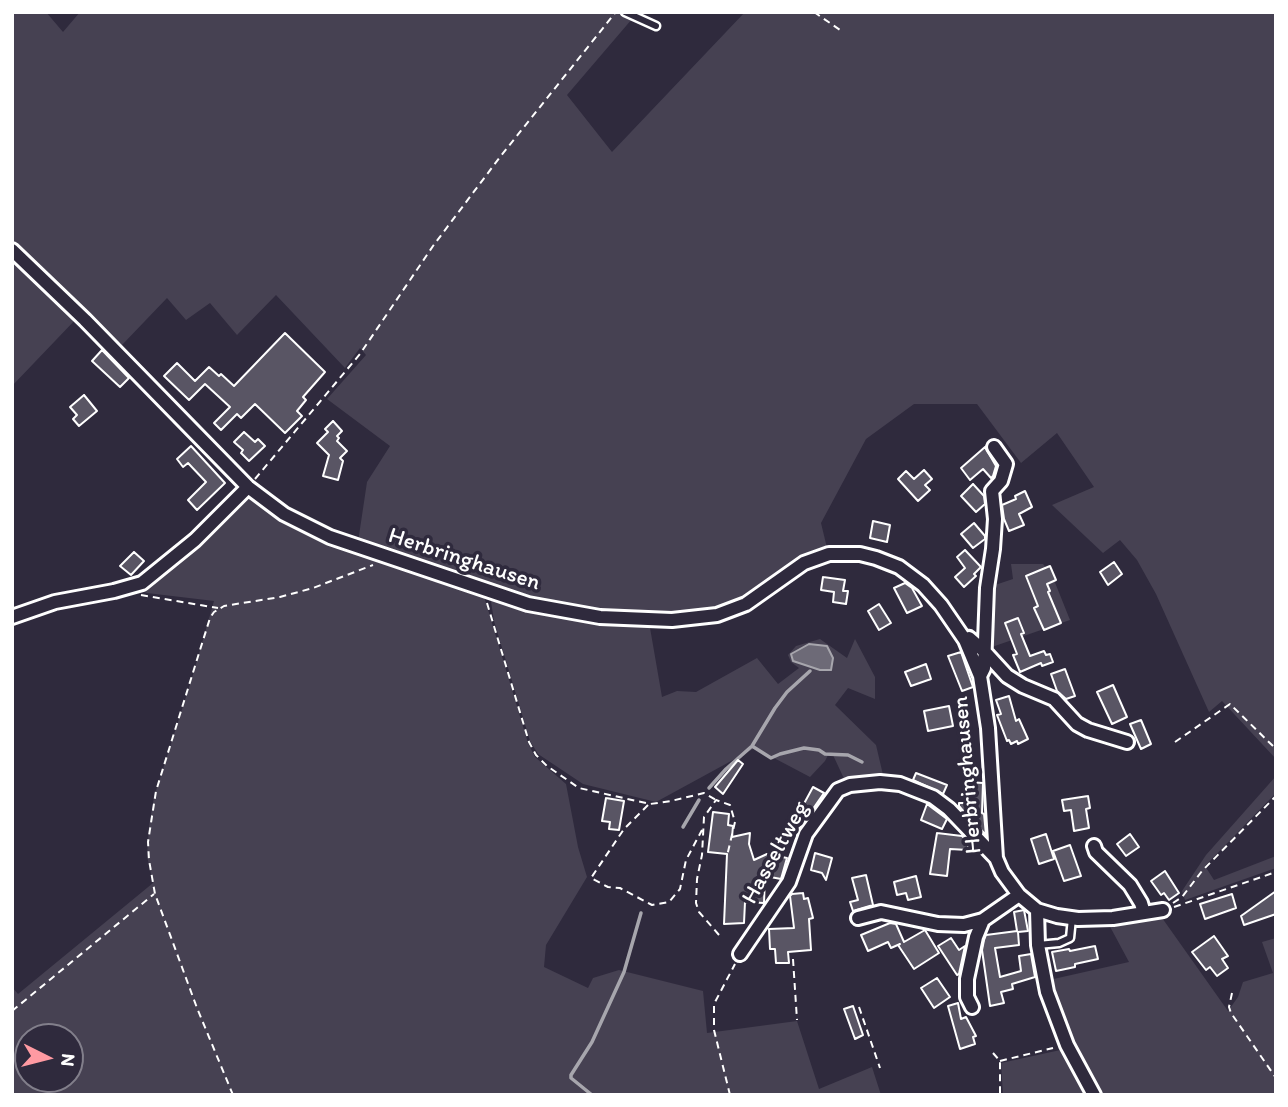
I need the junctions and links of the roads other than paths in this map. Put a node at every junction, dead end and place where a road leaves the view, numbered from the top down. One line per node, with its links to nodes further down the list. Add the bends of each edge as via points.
1 (625, 12): 2 (lane)
2 (656, 26)
3 (12, 250): 5 (street, Herbringhausen)
4 (994, 447): 8 (street, Herbringhausen, via 1006,464 992,491 995,519)
5 (248, 487): 6 (street, via 195,540 133,587 55,601); 7 (street, Herbringhausen, via 308,527 487,591 578,614 672,621 717,615 746,604 804,563 829,555 860,554 899,567 923,585)
6 (12, 617)
7 (965, 640): 8 (street, Herbringhausen, via 969,638); 9 (street, Herbringhausen)
8 (985, 652): 9 (street, Herbringhausen); 10 (street, Herbringhausen, via 1007,676 1054,699 1077,724)
9 (980, 676): 12 (street, Herbringhausen)
10 (1127, 741)
11 (1094, 846): 16 (street, via 1130,885)
12 (996, 859): 13 (street, Herbringhausen); 21 (street, Hasseltweg, via 933,796 900,784 850,785 838,790 806,834 789,882)
13 (1019, 895): 14 (street, Herbringhausen); 19 (street)
14 (1037, 910): 18 (street); 20 (street)
15 (1163, 910): 16 (street)
16 (1144, 914): 18 (street)
17 (858, 918): 19 (street, via 880,912 952,926)
18 (1072, 918): 20 (lane, via 1070,938)
19 (983, 920): 22 (street, via 967,979)
20 (1038, 945): 23 (street, via 1047,992 1067,1045)
21 (740, 954)
22 (972, 1007)
23 (1094, 1095)

